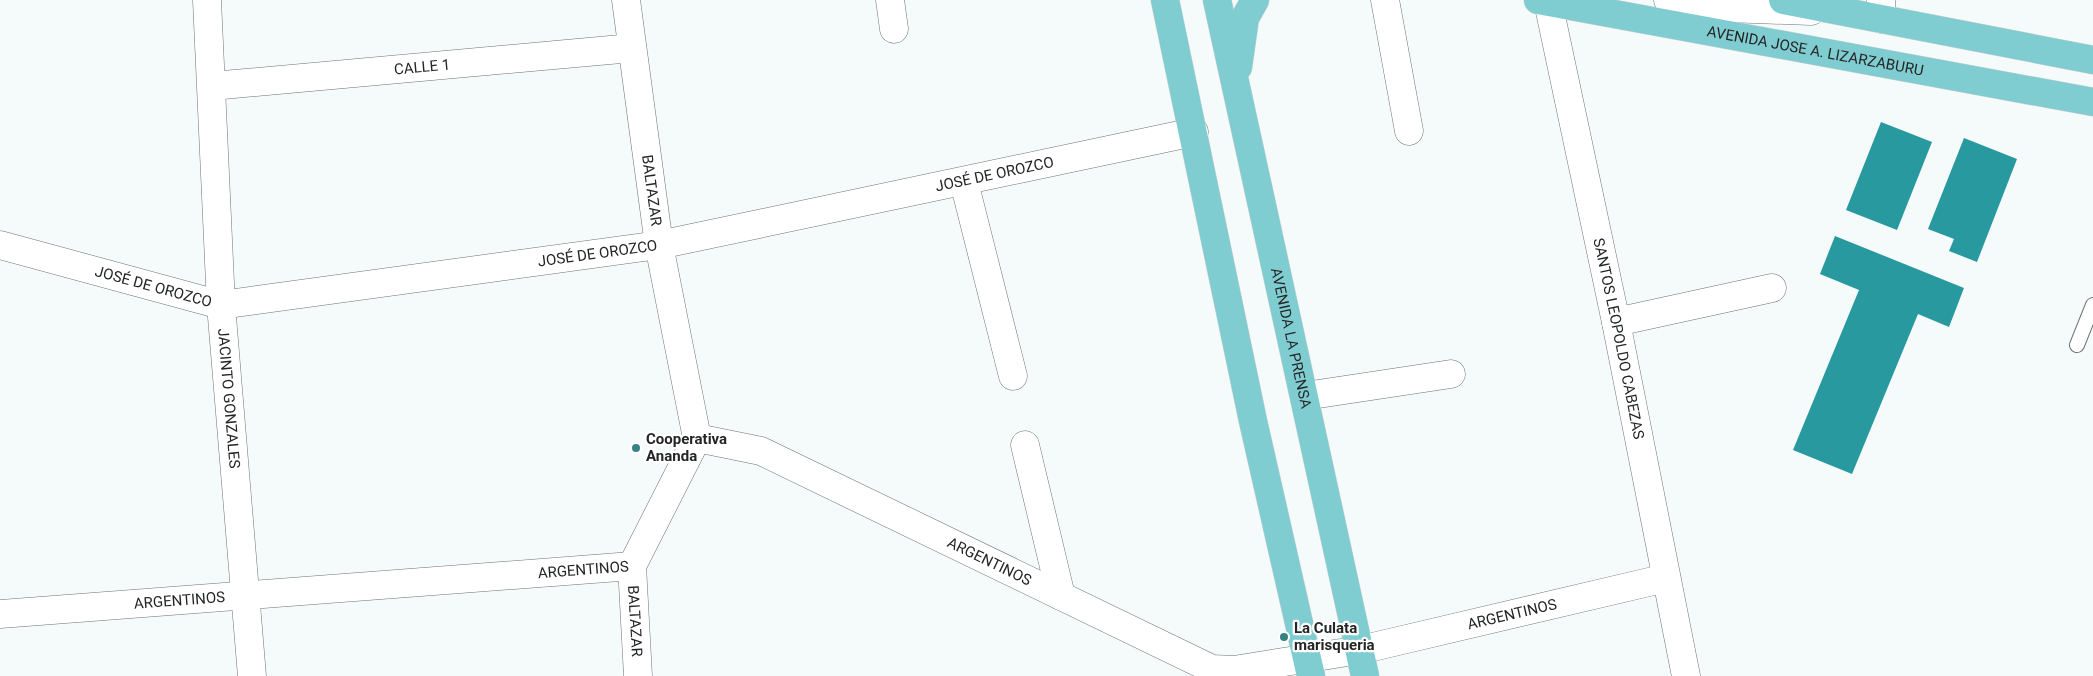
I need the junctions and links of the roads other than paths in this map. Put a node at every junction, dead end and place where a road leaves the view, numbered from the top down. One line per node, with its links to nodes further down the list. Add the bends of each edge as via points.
1 (207, 0): 18 (street, JACINTO GONZALES)
2 (626, 0): 15 (street, BALTAZAR)
3 (890, 0): 14 (street)
4 (1165, 0): 22 (main road)
5 (1217, 0): 19 (main road, AVENIDA LA PRENSA)
6 (1255, 0): 19 (main road, via 1245,18)
7 (1385, 0): 21 (street)
8 (1668, 0): 11 (street)
9 (1783, 0): 13 (main road)
10 (1543, 1): 16 (main road, AVENIDA JOSE A. LIZARZABURU); 29 (street, SANTOS LEOPOLDO CABEZAS)
11 (1701, 7): 13 (street); 16 (street)
12 (1881, 9): 13 (main road); 17 (main road)
13 (1842, 12)
14 (894, 29)
15 (632, 48): 18 (street, CALLE 1); 25 (street, BALTAZAR)
16 (1834, 56): 20 (main road, AVENIDA JOSE A. LIZARZABURU)
17 (2093, 60)
18 (212, 86): 27 (street, JACINTO GONZALES)
19 (1236, 88): 33 (main road, AVENIDA LA PRENSA)
20 (2093, 102)
21 (1409, 131)
22 (1194, 132): 23 (street, JOSÉ DE OROZCO); 42 (main road, via 1253,421)
23 (964, 182): 25 (street, JOSÉ DE OROZCO); 32 (street)
24 (0, 245): 27 (street, JOSÉ DE OROZCO)
25 (659, 245): 27 (street, JOSÉ DE OROZCO); 34 (street, BALTAZAR)
26 (1772, 288): 29 (street)
27 (221, 305): 38 (street, JACINTO GONZALES)
28 (2093, 305): 30 (lane)
29 (1616, 322): 37 (street, SANTOS LEOPOLDO CABEZAS)
30 (2077, 345)
31 (1451, 374): 33 (street)
32 (1013, 376)
33 (1305, 396): 41 (main road, AVENIDA LA PRENSA)
34 (697, 438): 36 (street, ARGENTINOS); 39 (street, ARGENTINOS, via 761,451)
35 (1026, 445): 39 (street)
36 (632, 566): 38 (street, ARGENTINOS); 44 (street, BALTAZAR)
37 (1666, 578): 41 (street, ARGENTINOS); 45 (street, SANTOS LEOPOLDO CABEZAS)
38 (245, 596): 40 (street, ARGENTINOS); 43 (street, JACINTO GONZALES)
39 (1061, 596): 42 (street, ARGENTINOS, via 1212,669)
40 (0, 614)
41 (1362, 663): 42 (street, ARGENTINOS)
42 (1309, 667)
43 (252, 676)
44 (638, 676)
45 (1686, 676)

